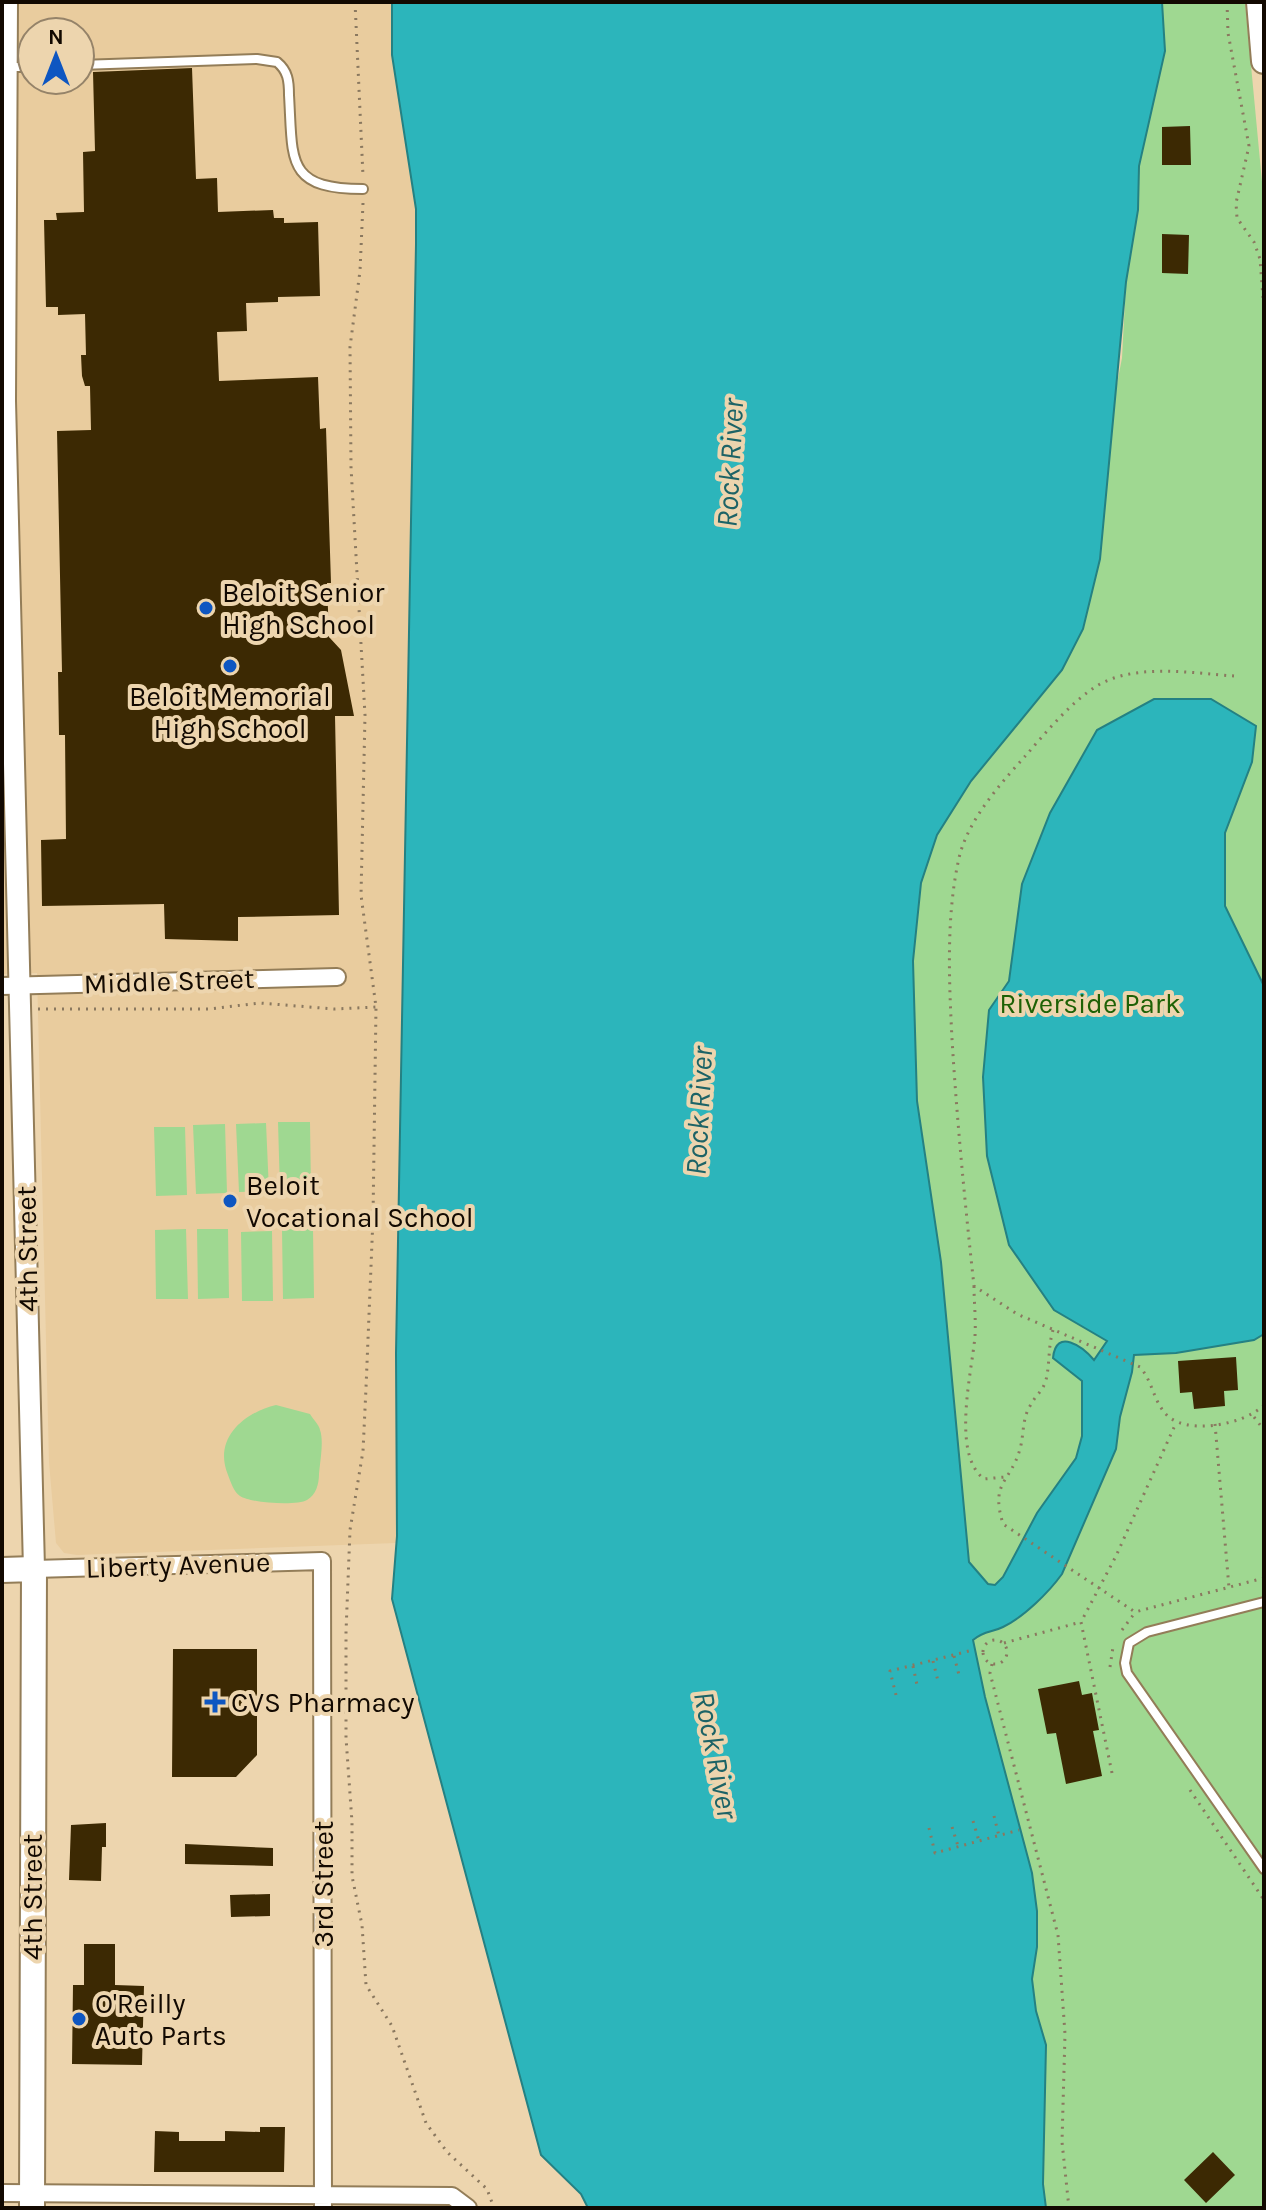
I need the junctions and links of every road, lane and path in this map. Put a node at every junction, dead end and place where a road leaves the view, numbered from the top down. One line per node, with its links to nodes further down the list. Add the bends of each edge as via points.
1 (7, 2): 7 (street, 4th Street)
2 (355, 2): 9 (path)
3 (1227, 2): 10 (path, via 1249,146 1237,218 1260,259)
4 (1259, 2): 5 (main road)
5 (1264, 61)
6 (96, 64): 9 (lane, via 277,62 287,74 298,168 322,185)
7 (7, 67): 8 (lane); 11 (street, 4th Street)
8 (16, 67)
9 (363, 189): 15 (path, via 350,347 351,467 365,715 361,895)
10 (1264, 310)
11 (4, 401): 14 (street, 4th Street)
12 (1234, 676): 17 (path, via 1132,673 1094,688 1055,722 986,801 959,856 949,990)
13 (337, 977): 14 (street, Middle Street)
14 (12, 985): 16 (street, 4th Street)
15 (376, 1007): 16 (path, via 260,1003 209,1009); 57 (path, via 363,1451 350,1530 346,1632 352,1876 366,1985 392,2026 426,2123 447,2152 487,2189)
16 (22, 1009): 26 (street, 4th Street)
17 (974, 1286): 18 (path, via 1017,1314); 24 (path, via 969,1452 984,1479)
18 (1053, 1329): 21 (path, via 1140,1367); 24 (path, via 1046,1381 1030,1405 1020,1450)
19 (1264, 1405): 20 (path)
20 (1254, 1416): 22 (path); 23 (path)
21 (1176, 1423): 22 (path); 29 (path)
22 (1215, 1424): 30 (path)
23 (1264, 1430)
24 (1005, 1477): 29 (path, via 997,1497 1003,1524)
25 (322, 1561): 26 (street, Liberty Avenue); 55 (street, 3rd Street)
26 (34, 1569): 27 (main road); 54 (main road, 4th Street)
27 (2, 1570)
28 (1264, 1578): 30 (path)
29 (1099, 1587): 30 (path, via 1135,1612); 32 (path)
30 (1229, 1588)
31 (1264, 1602): 52 (lane, via 1147,1632 1129,1643 1125,1663)
32 (1081, 1622): 33 (path); 43 (path)
33 (1004, 1643): 37 (path, via 1006,1657); 37 (path, via 992,1640 983,1648)
34 (973, 1650): 35 (path)
35 (954, 1655): 36 (path); 39 (path)
36 (933, 1660): 38 (path); 40 (path)
37 (992, 1664): 58 (path, via 990,1673 1058,1935 1065,2034 1062,2142)
38 (913, 1665): 41 (path); 42 (path, via 890,1671)
39 (959, 1675)
40 (938, 1681)
41 (917, 1685)
42 (896, 1695)
43 (1112, 1773)
44 (994, 1816): 49 (path)
45 (973, 1821): 50 (path)
46 (952, 1827): 51 (path)
47 (929, 1828): 51 (path, via 935,1853)
48 (1019, 1830): 49 (path)
49 (999, 1836): 50 (path)
50 (979, 1841): 51 (path)
51 (958, 1847)
52 (1264, 1869)
53 (2, 2193): 54 (street)
54 (32, 2201): 55 (street)
55 (323, 2202): 56 (street, via 452,2196)
56 (468, 2208)
57 (494, 2208)
58 (1069, 2208)

